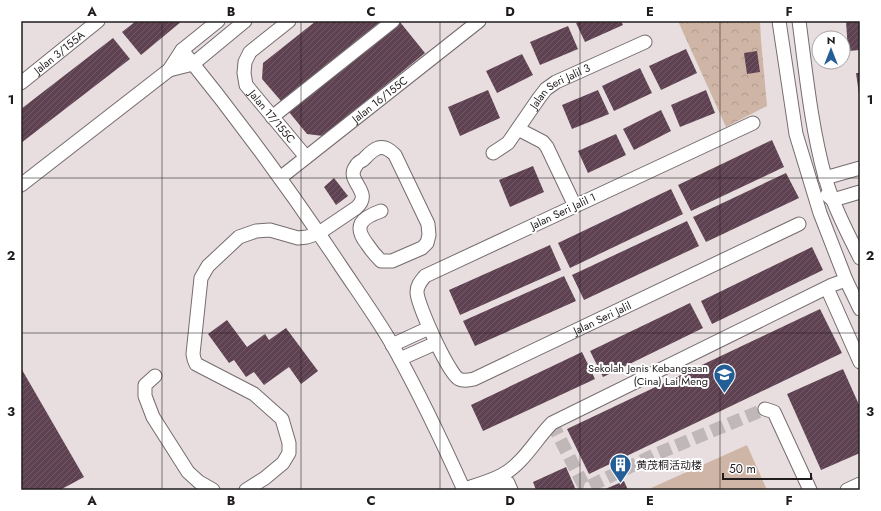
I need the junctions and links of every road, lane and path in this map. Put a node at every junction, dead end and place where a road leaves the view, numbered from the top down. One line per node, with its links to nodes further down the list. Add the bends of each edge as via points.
1 (218, 21): 10 (street)
2 (245, 21): 11 (street)
3 (289, 21): 14 (street, Jalan 17/155C, via 250,52 245,62 246,85)
4 (393, 21): 14 (street)
5 (479, 21): 18 (street, Jalan 16/155C)
6 (779, 21): 22 (street, via 796,134)
7 (799, 21): 21 (street, via 813,124)
8 (94, 23): 13 (street, Jalan 3/155A)
9 (645, 42): 16 (street, Jalan Seri Jalil 3, via 556,82 546,89)
10 (182, 50): 11 (street); 12 (street)
11 (193, 64): 12 (street); 20 (street)
12 (169, 70): 23 (street)
13 (21, 84)
14 (272, 117): 18 (street, Jalan 17/155C)
15 (753, 122): 26 (street, Jalan Seri Jalil 1)
16 (518, 129): 17 (street, Jalan Seri Jalil 3, via 508,144); 26 (street, via 543,142 547,147)
17 (493, 153)
18 (306, 158): 20 (street, Jalan 16/155C)
19 (860, 168): 21 (street)
20 (280, 178): 30 (street)
21 (826, 178): 25 (street)
22 (810, 181): 25 (street); 28 (street)
23 (21, 184)
24 (860, 192): 25 (street)
25 (828, 196): 28 (street); 31 (street)
26 (575, 206): 35 (street, Jalan Seri Jalil 1, via 426,276 419,283 416,292)
27 (381, 211): 30 (street, via 365,219 360,229 363,239 381,261 392,261 422,248 427,243 428,224 395,155 385,148 373,151 355,166 354,177 363,198 361,204)
28 (820, 212): 32 (street)
29 (799, 224): 36 (street, Jalan Seri Jalil, via 474,379 459,380 450,371)
30 (319, 233): 37 (street); 44 (street, via 298,238 270,230 256,231 239,237 208,266 201,278 193,354 196,364 254,394 282,419 287,436 289,453 283,463 266,478)
31 (860, 258)
32 (846, 280): 33 (street); 34 (street)
33 (827, 288): 39 (street); 45 (street, via 552,423 517,464 503,475)
34 (860, 309)
35 (429, 328): 36 (street, Jalan Seri Jalil); 37 (street)
36 (436, 343): 38 (street)
37 (392, 345): 38 (street)
38 (400, 359): 45 (street)
39 (860, 362)
40 (154, 376): 43 (street, via 145,385 145,396 153,418 188,472)
41 (765, 409): 48 (street, via 774,412)
42 (860, 484): 49 (street)
43 (213, 490)
44 (246, 490)
45 (464, 490)
46 (490, 490): 47 (street, via 508,483)
47 (510, 490)
48 (810, 490)
49 (847, 490)

